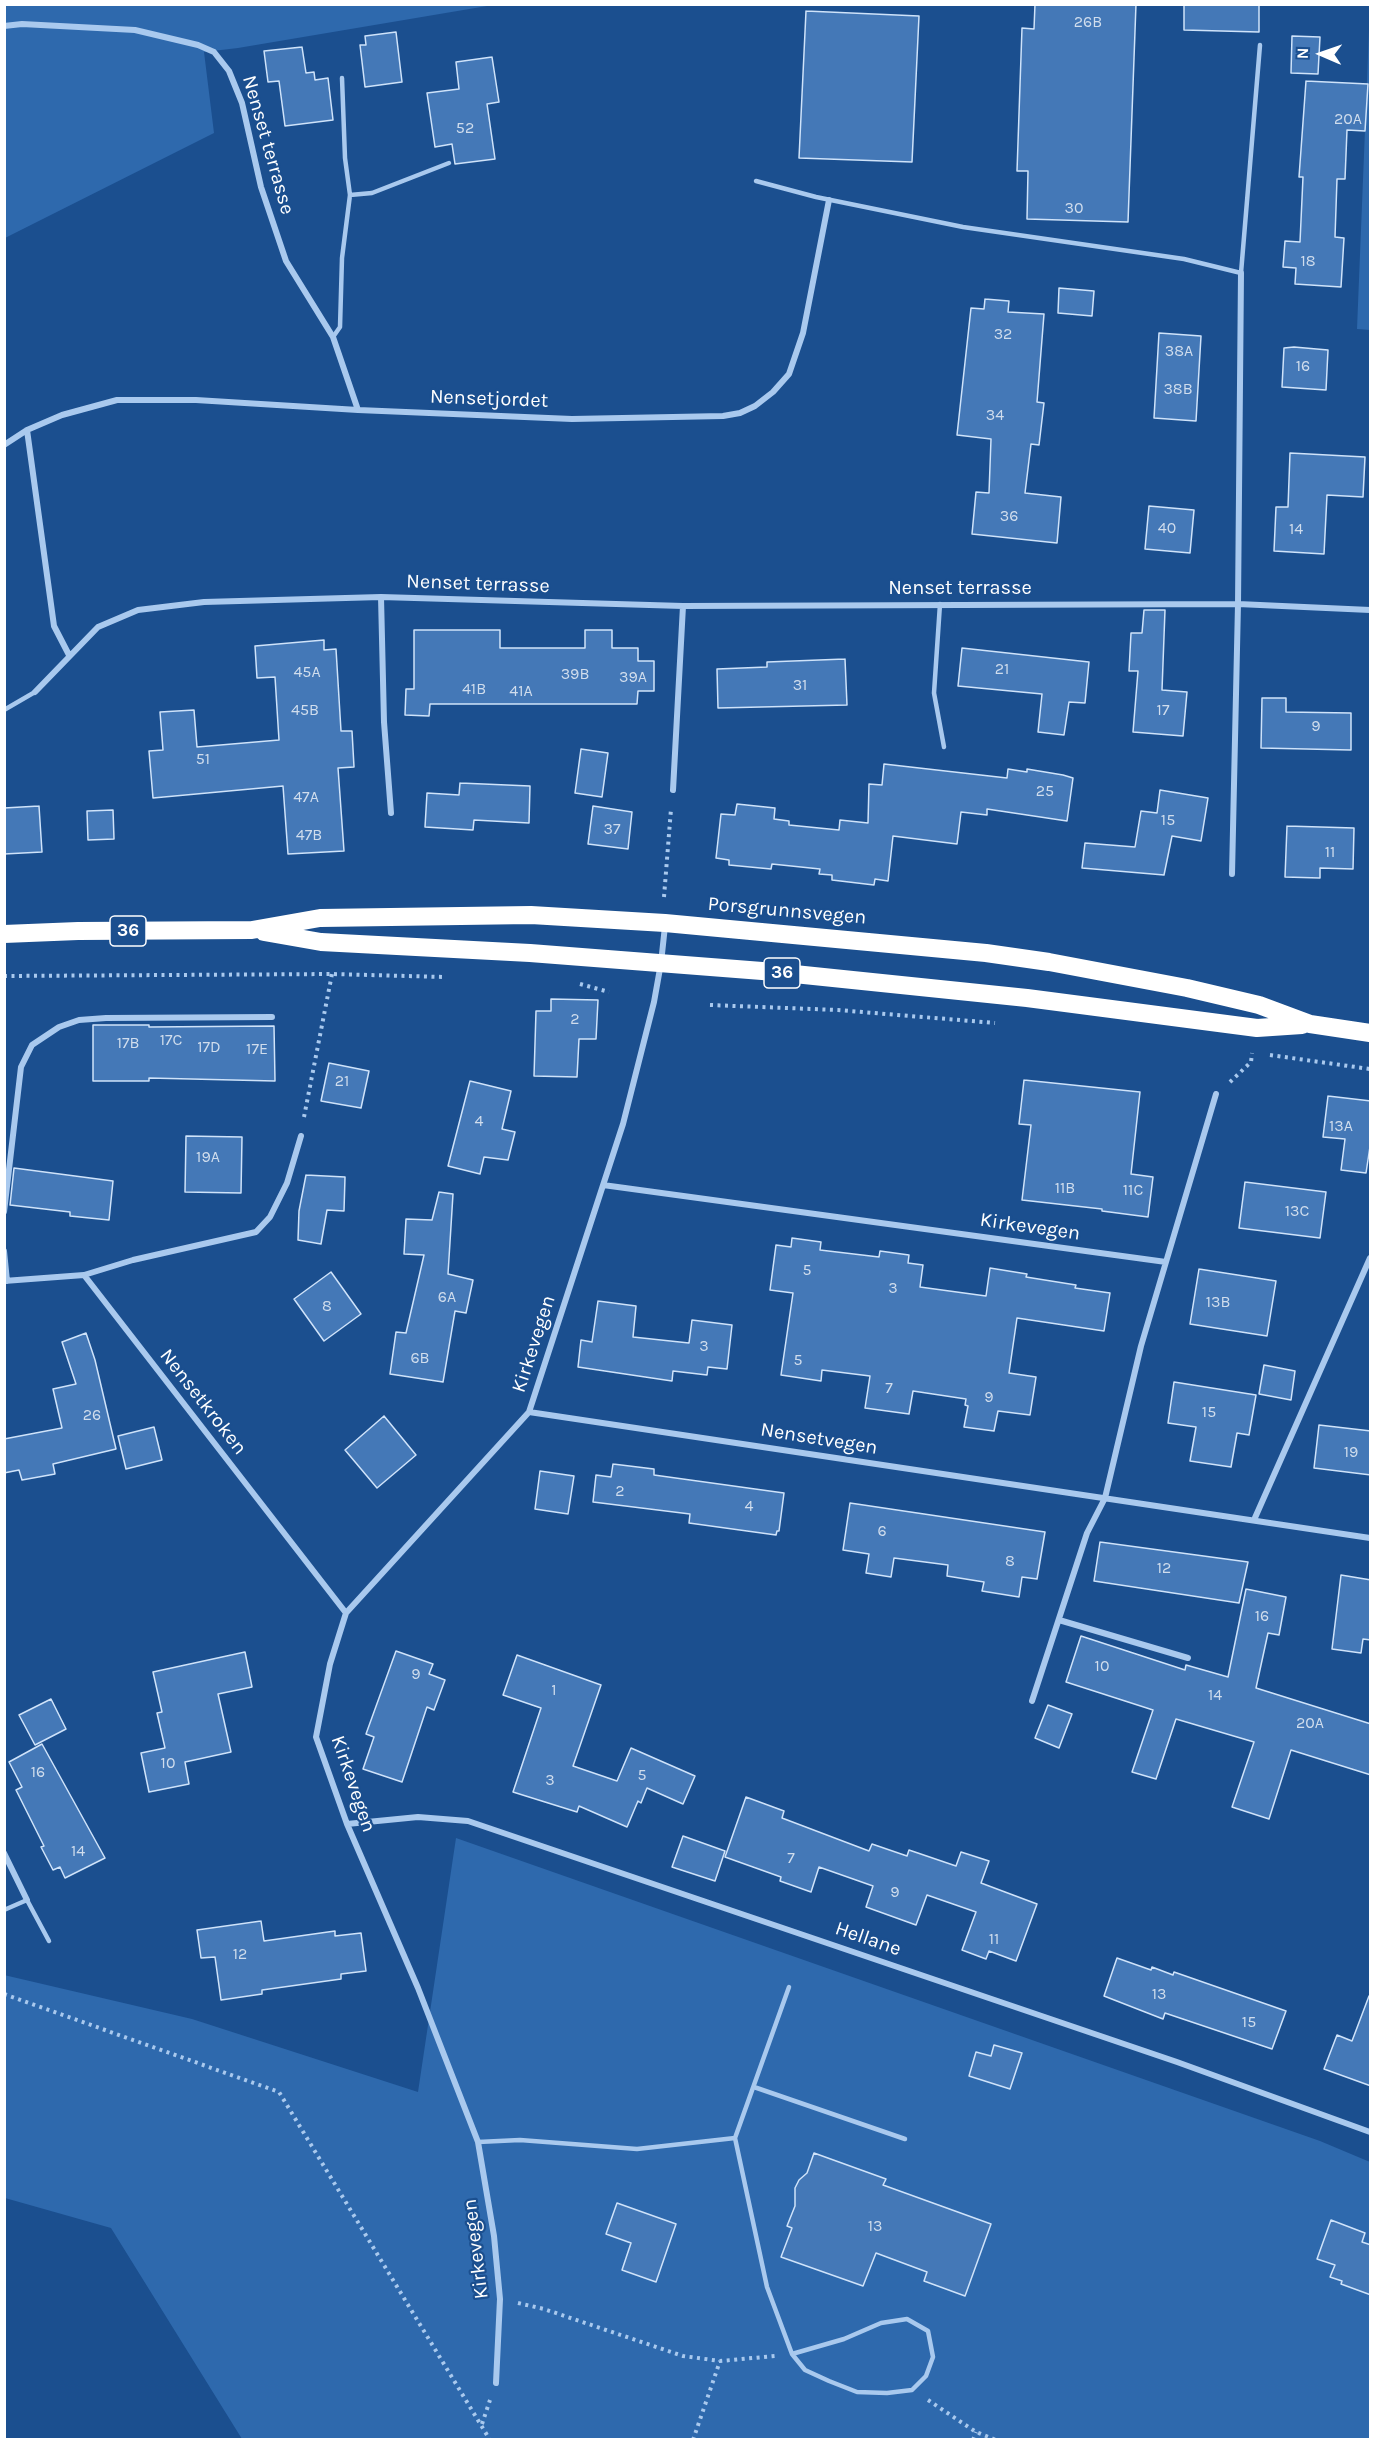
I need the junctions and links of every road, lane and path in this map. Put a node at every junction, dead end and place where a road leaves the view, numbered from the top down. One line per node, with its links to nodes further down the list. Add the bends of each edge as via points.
1 (4, 26): 9 (street, Nenset terrasse, via 135,30 214,52 229,71 242,103 261,187 286,261)
2 (1260, 45): 8 (lane)
3 (342, 78): 6 (lane)
4 (449, 163): 6 (lane, via 372,193)
5 (756, 181): 7 (lane)
6 (350, 195): 9 (lane, via 342,258 340,327)
7 (829, 200): 8 (lane, via 963,227 1184,259); 10 (street, Nensetjordet, via 803,333 789,374 755,406 740,413 572,419)
8 (1241, 273): 15 (street)
9 (333, 337): 10 (street, Nenset terrasse)
10 (358, 410): 11 (street, Nensetjordet, via 196,400 117,400 62,415)
11 (27, 430): 12 (street, Nensetjordet); 18 (street, via 54,626)
12 (4, 445)
13 (381, 597): 16 (street, Nenset terrasse); 18 (street, Nenset terrasse, via 204,602 138,610 98,627); 23 (street, Nenset terrasse)
14 (940, 604): 15 (street, Nenset terrasse); 16 (street, Nenset terrasse); 21 (lane, via 934,693)
15 (1238, 604): 17 (street, Nenset terrasse); 24 (street)
16 (683, 606): 22 (street)
17 (1371, 610)
18 (69, 655): 19 (street, Nenset terrasse)
19 (35, 692): 20 (lane)
20 (4, 710)
21 (944, 747)
22 (673, 790): 25 (path)
23 (391, 813)
24 (1232, 874)
25 (664, 915): 26 (highway, Porsgrunnsvegen / 36, via 320,918); 28 (street, Kirkevegen); 37 (highway, Porsgrunnsvegen / 36, via 1039,961 1187,988 1258,1005)
26 (252, 930): 27 (highway, Porsgrunnsvegen / 36); 28 (highway, Porsgrunnsvegen / 36, via 321,942)
27 (4, 934)
28 (661, 963): 37 (highway, Porsgrunnsvegen / 36, via 1027,998 1257,1028); 44 (street, Kirkevegen, via 623,1124)
29 (332, 974): 30 (path); 31 (path); 43 (path)
30 (4, 976)
31 (447, 977)
32 (570, 983): 33 (path)
33 (609, 992)
34 (710, 1005): 36 (path)
35 (272, 1017): 45 (street, via 79,1020 59,1027 32,1045 21,1067)
36 (1003, 1023)
37 (1310, 1024): 38 (highway, Porsgrunnsvegen / 36)
38 (1371, 1033)
39 (1241, 1051): 40 (path)
40 (1252, 1052): 41 (path); 42 (path, via 1251,1062)
41 (1371, 1069)
42 (1216, 1094): 48 (street)
43 (301, 1136): 49 (street, via 270,1217 255,1232)
44 (603, 1185): 48 (street, Kirkevegen); 51 (street, Kirkevegen)
45 (4, 1212)
46 (4, 1251): 50 (street)
47 (1371, 1258): 53 (street)
48 (1166, 1262): 52 (street, via 1141,1346)
49 (84, 1275): 50 (street); 55 (street, Nensetkroken)
50 (6, 1281)
51 (529, 1412): 52 (street, Nensetvegen); 55 (street, Kirkevegen)
52 (1105, 1498): 53 (street, Nensetvegen); 56 (street, via 1088,1533)
53 (1254, 1520): 54 (street, Nensetvegen)
54 (1371, 1538)
55 (346, 1613): 59 (street, Kirkevegen, via 330,1664 316,1737)
56 (1059, 1620): 57 (street); 58 (street)
57 (1188, 1658)
58 (1032, 1701)
59 (347, 1824): 67 (street, Hellane, via 418,1817 468,1821 1166,2058); 70 (street, Kirkevegen, via 418,1988)
60 (4, 1853): 61 (street)
61 (27, 1900): 62 (lane); 63 (lane)
62 (4, 1910)
63 (49, 1941)
64 (789, 1987): 66 (lane)
65 (4, 1994): 76 (path, via 279,2092)
66 (754, 2087): 68 (lane); 69 (lane)
67 (1371, 2132)
68 (735, 2138): 70 (lane, via 637,2149 520,2140); 72 (lane, via 767,2287)
69 (905, 2139)
70 (478, 2142): 71 (street, Kirkevegen)
71 (500, 2299): 73 (path, via 544,2308 683,2356); 74 (street, Kirkevegen)
72 (792, 2354): 73 (path); 75 (lane, via 805,2370 857,2392); 75 (lane, via 881,2323 907,2319 928,2331 933,2358 926,2376)
73 (720, 2361): 79 (path)
74 (496, 2383): 76 (path)
75 (912, 2390): 77 (path)
76 (482, 2425): 78 (path)
77 (976, 2432): 80 (path); 81 (path)
78 (490, 2439)
79 (693, 2439)
80 (973, 2439)
81 (996, 2439)

